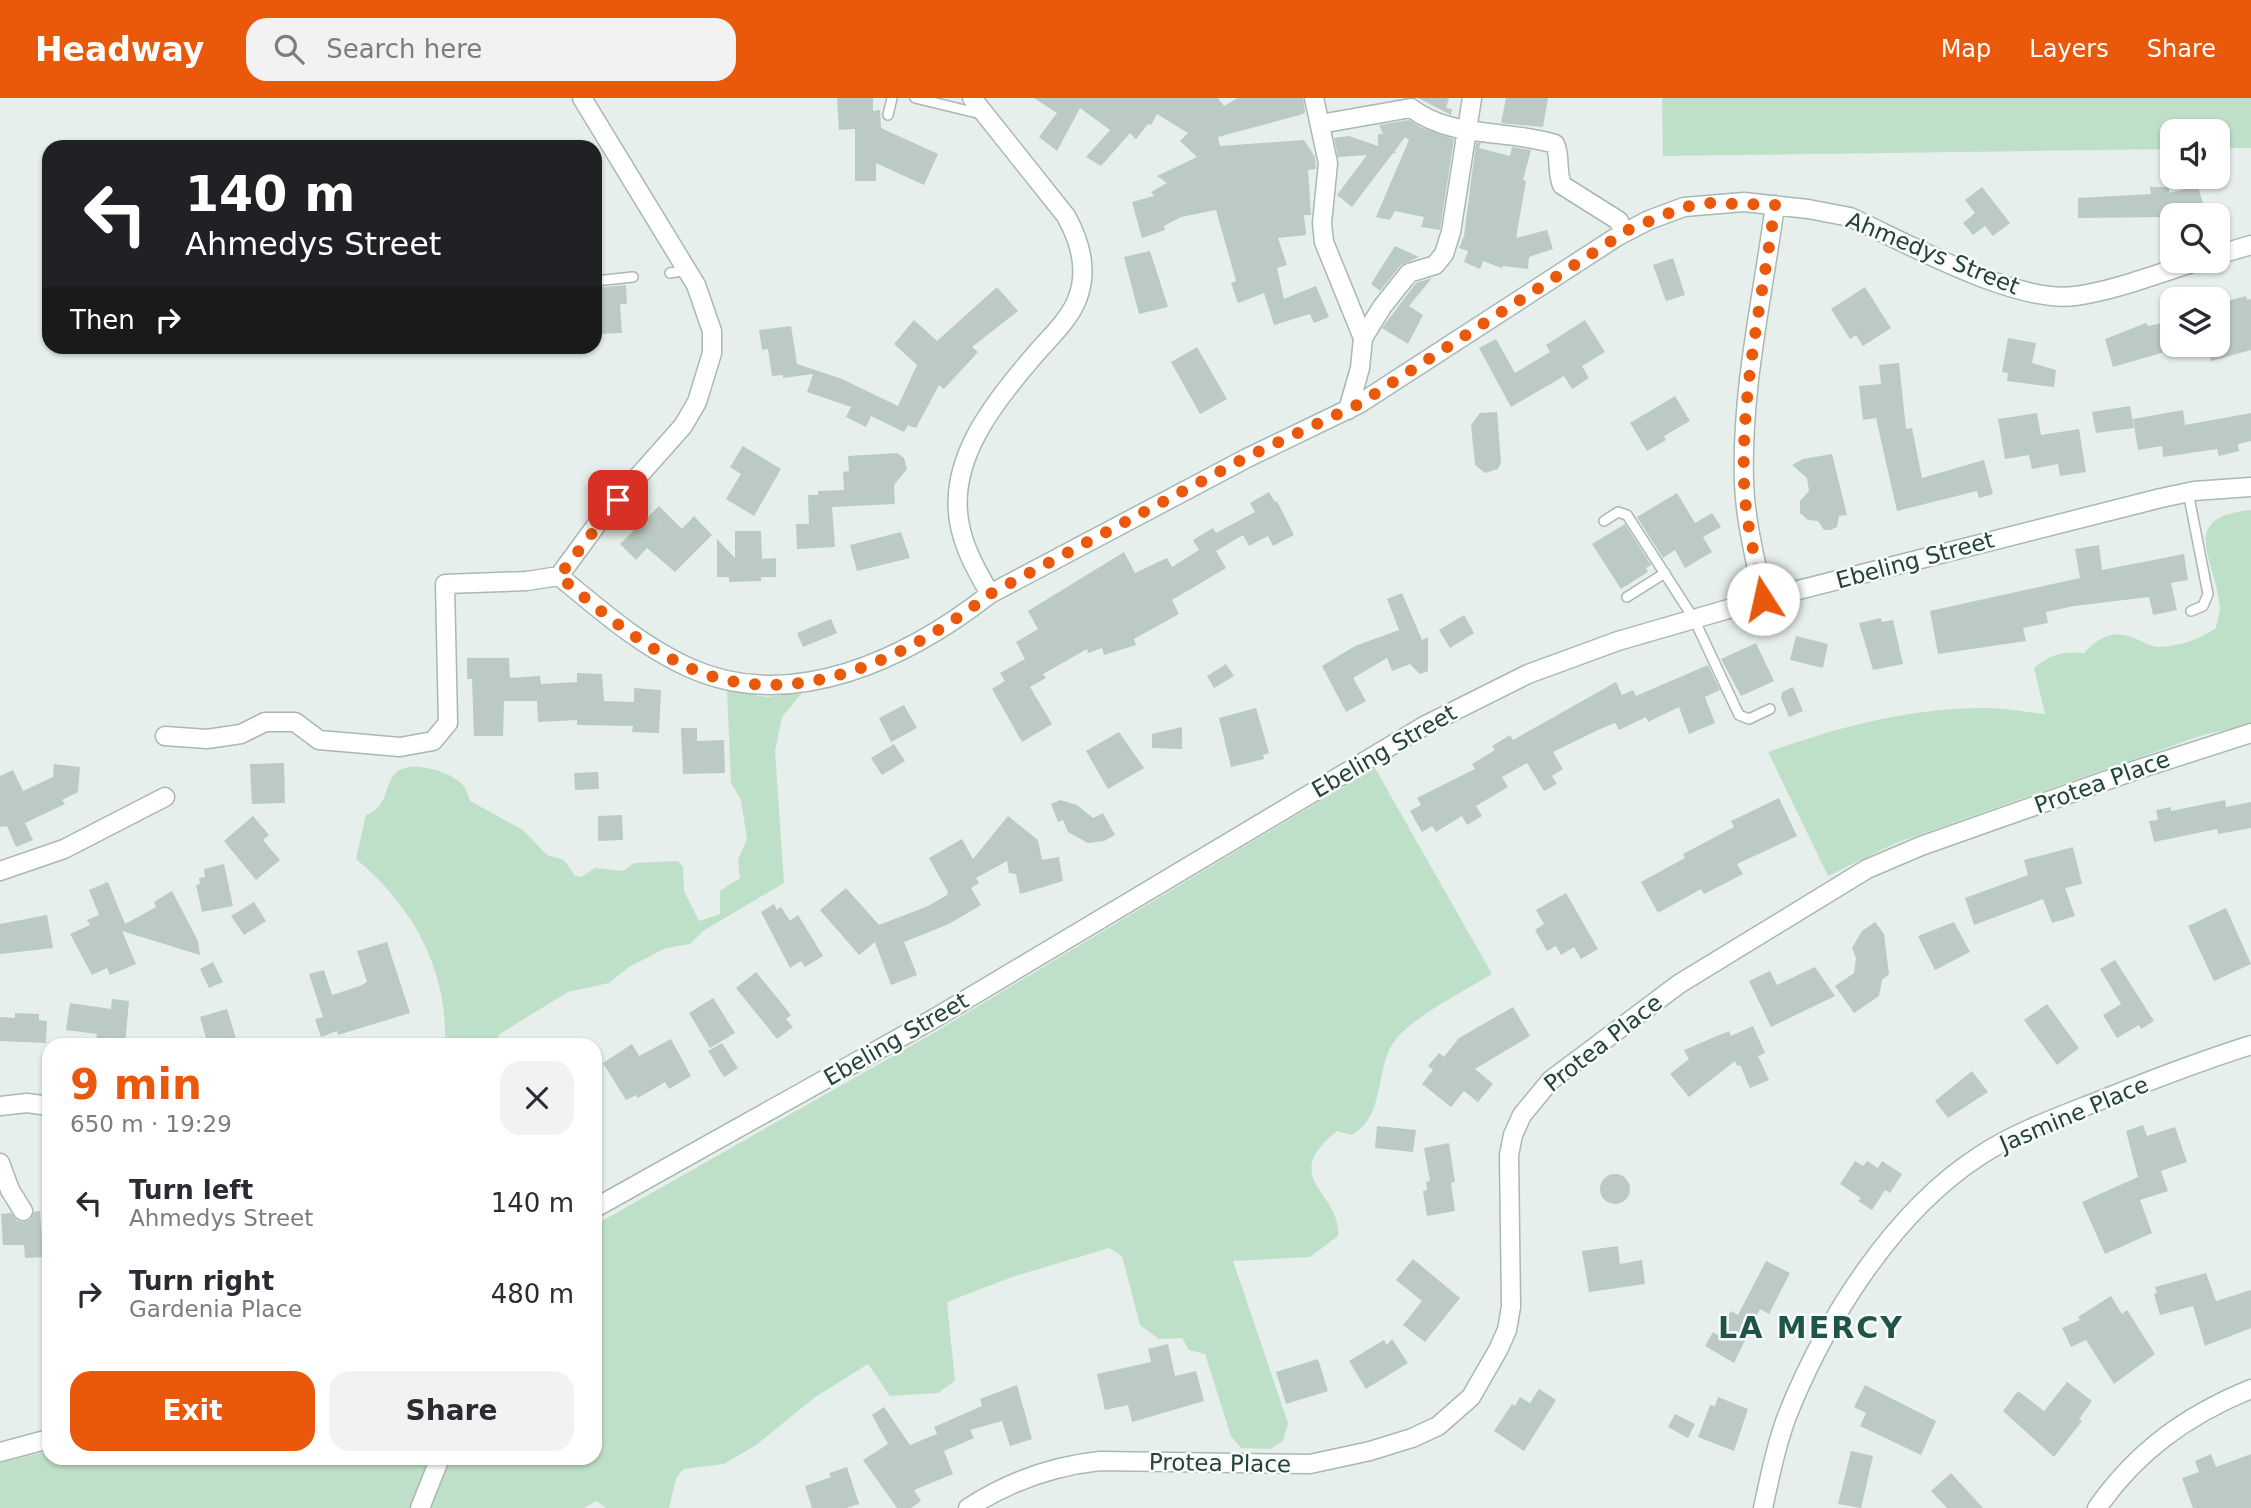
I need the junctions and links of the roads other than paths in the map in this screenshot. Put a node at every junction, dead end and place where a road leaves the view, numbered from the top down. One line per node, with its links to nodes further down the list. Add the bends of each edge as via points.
1 (582, 98): 24 (street, via 679,271 706,307 712,331 707,375 683,426 603,516)
2 (892, 98): 8 (lane)
3 (915, 98): 7 (lane)
4 (972, 98): 7 (street)
5 (1314, 98): 9 (street)
6 (1472, 98): 10 (street)
7 (984, 114): 25 (street, via 1066,216 1083,264 1077,300 994,406 962,470 960,526)
8 (888, 115)
9 (1320, 124): 10 (street, via 1411,108 1433,122); 18 (street, via 1328,163 1324,242)
10 (1467, 130): 12 (street, via 1532,136 1555,144 1561,156 1558,176 1562,185 1619,221); 18 (street, via 1444,254 1435,265 1409,273)
11 (1775, 205): 12 (street, Ahmedys Street, via 1684,207); 15 (street, Ahmedys Street, via 1850,217 2023,292 2074,296); 27 (street, via 1745,410 1744,486)
12 (1623, 233): 19 (street, Ahmedys Street)
13 (2251, 245): 14 (street)
14 (2230, 251)
15 (2160, 272)
16 (633, 277): 17 (lane)
17 (602, 280)
18 (1363, 338): 19 (street)
19 (1348, 410): 25 (street, Ahmedys Street, via 1247,457)
20 (2251, 487): 21 (street, Ebeling Street)
21 (2189, 492): 27 (street, Ebeling Street); 28 (lane, via 2208,594 2203,606)
22 (1604, 521): 23 (lane, via 1618,512 1628,515)
23 (1665, 573): 26 (lane); 29 (lane)
24 (559, 576): 25 (street, Ahmedys Street, via 660,653 692,669 765,687 837,676 897,653); 32 (street, via 444,584 448,723 433,741 400,747 319,740 295,722 265,722 241,734 208,739)
25 (990, 594)
26 (1627, 597)
27 (1763, 599): 29 (street, Ebeling Street)
28 (2191, 611)
29 (1694, 619): 30 (lane, via 1739,715 1749,719); 39 (street, Ebeling Street, via 1528,674 1424,726 935,1018)
30 (1770, 709)
31 (2251, 733): 46 (street, Protea Place, via 2147,765 1867,869 1679,984 1551,1080 1522,1115 1509,1155 1511,1307 1507,1329 1471,1398 1438,1426 1370,1451 1310,1464 1100,1461 1068,1465 1001,1489)
32 (165, 736)
33 (165, 797): 34 (street, via 64,849)
34 (0, 871)
35 (2251, 1045): 47 (street, Jasmine Place, via 2011,1138 1980,1156 1922,1203 1855,1285 1824,1341 1789,1412)
36 (42, 1105): 37 (street)
37 (0, 1106)
38 (0, 1163): 40 (street)
39 (602, 1204)
40 (23, 1211)
41 (2251, 1389): 48 (street, via 2219,1402 2158,1440 2123,1472)
42 (42, 1441): 43 (street)
43 (0, 1452)
44 (437, 1465): 45 (street)
45 (420, 1508)
46 (968, 1508)
47 (1763, 1508)
48 (2097, 1508)

